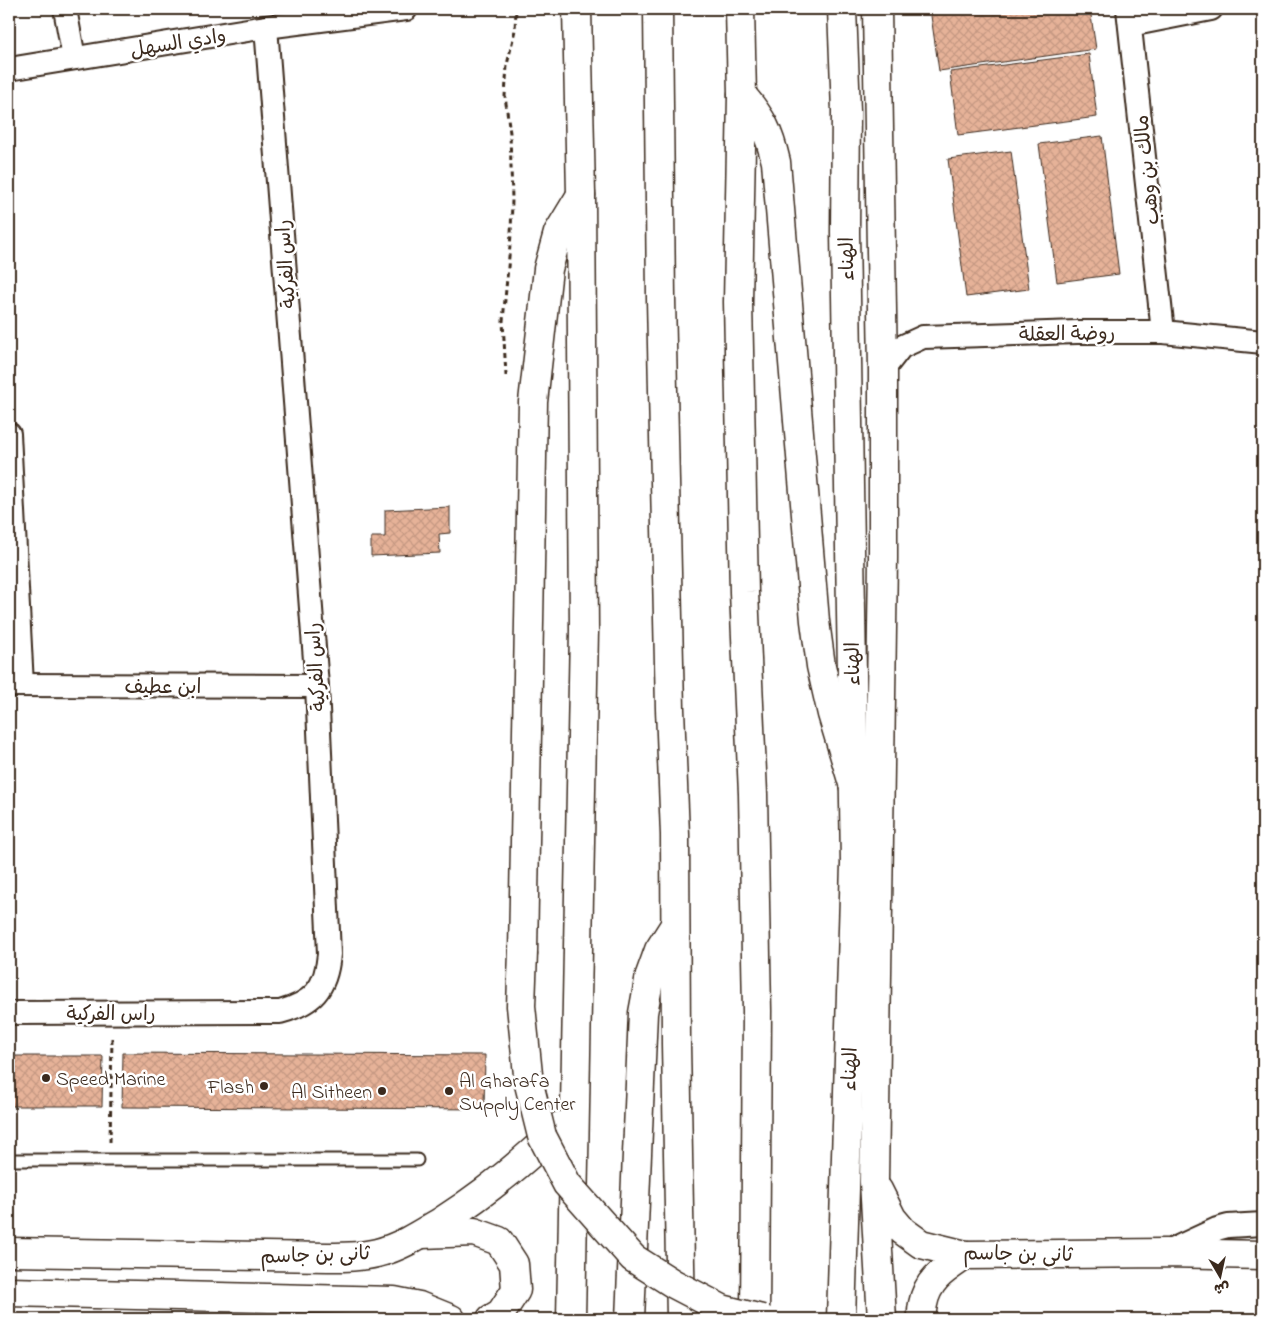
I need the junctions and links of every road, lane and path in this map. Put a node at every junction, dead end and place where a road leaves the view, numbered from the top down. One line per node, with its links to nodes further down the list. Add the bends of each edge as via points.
1 (65, 9): 12 (street)
2 (406, 9): 11 (street, وادي السهل)
3 (516, 9): 19 (path, via 516,30 505,96 512,199 504,312)
4 (577, 9): 15 (main road)
5 (658, 9): 24 (main road, via 675,835)
6 (740, 9): 14 (main road)
7 (842, 9): 23 (main road, الهناء)
8 (877, 9): 18 (main road)
9 (1211, 9): 10 (street)
10 (1129, 17): 16 (street, مالك بن وهب)
11 (266, 28): 12 (street, وادي السهل); 22 (street, راس الفركية)
12 (74, 58): 13 (street, وادي السهل)
13 (9, 69)
14 (742, 95): 23 (main road, via 758,114 770,137 776,162 815,621 821,666); 44 (main road, via 738,312 757,1011)
15 (581, 195): 27 (main road, via 584,630); 45 (main road, bridge, via 558,233 548,269 533,402 521,1006 528,1084 542,1136 567,1184 633,1258 722,1309)
16 (1163, 332): 17 (street, روضة العقلة); 18 (street, روضة العقلة, via 924,337 902,347)
17 (1263, 342)
18 (883, 370): 31 (main road)
19 (506, 382)
20 (9, 434): 21 (street)
21 (15, 685): 22 (street, ابن عطيف)
22 (317, 686): 25 (street, راس الفركية, via 329,954 321,987 296,1008 280,1012)
23 (854, 787): 46 (main road, الهناء, via 856,864)
24 (674, 927): 42 (main road, via 653,966 643,1013); 43 (main road)
25 (112, 1012): 26 (street, راس الفركية); 30 (path)
26 (9, 1013)
27 (574, 1111): 33 (main road, ثانى بن جاسم, via 505,1178); 41 (main road)
28 (9, 1160): 30 (lane)
29 (417, 1160): 30 (lane)
30 (110, 1161)
31 (874, 1182): 36 (main road, ثانى بن جاسم, via 892,1218 903,1231 921,1244); 47 (main road)
32 (1263, 1224): 35 (street, ثانى بن جاسم, via 1217,1229)
33 (422, 1234): 34 (main road, ثانى بن جاسم, via 395,1247 360,1256); 40 (main road, via 474,1232 500,1241 514,1264 516,1290 501,1313)
34 (9, 1252)
35 (1165, 1253): 36 (main road, ثانى بن جاسم); 37 (main road, ثانى بن جاسم)
36 (966, 1255): 48 (main road, via 940,1273 926,1291)
37 (1263, 1255)
38 (12, 1294): 39 (main road, ثانى بن جاسم, via 394,1301 419,1306)
39 (450, 1319)
40 (491, 1319)
41 (571, 1319)
42 (630, 1319)
43 (681, 1319)
44 (755, 1319)
45 (762, 1319)
46 (841, 1319)
47 (882, 1319)
48 (923, 1319)

